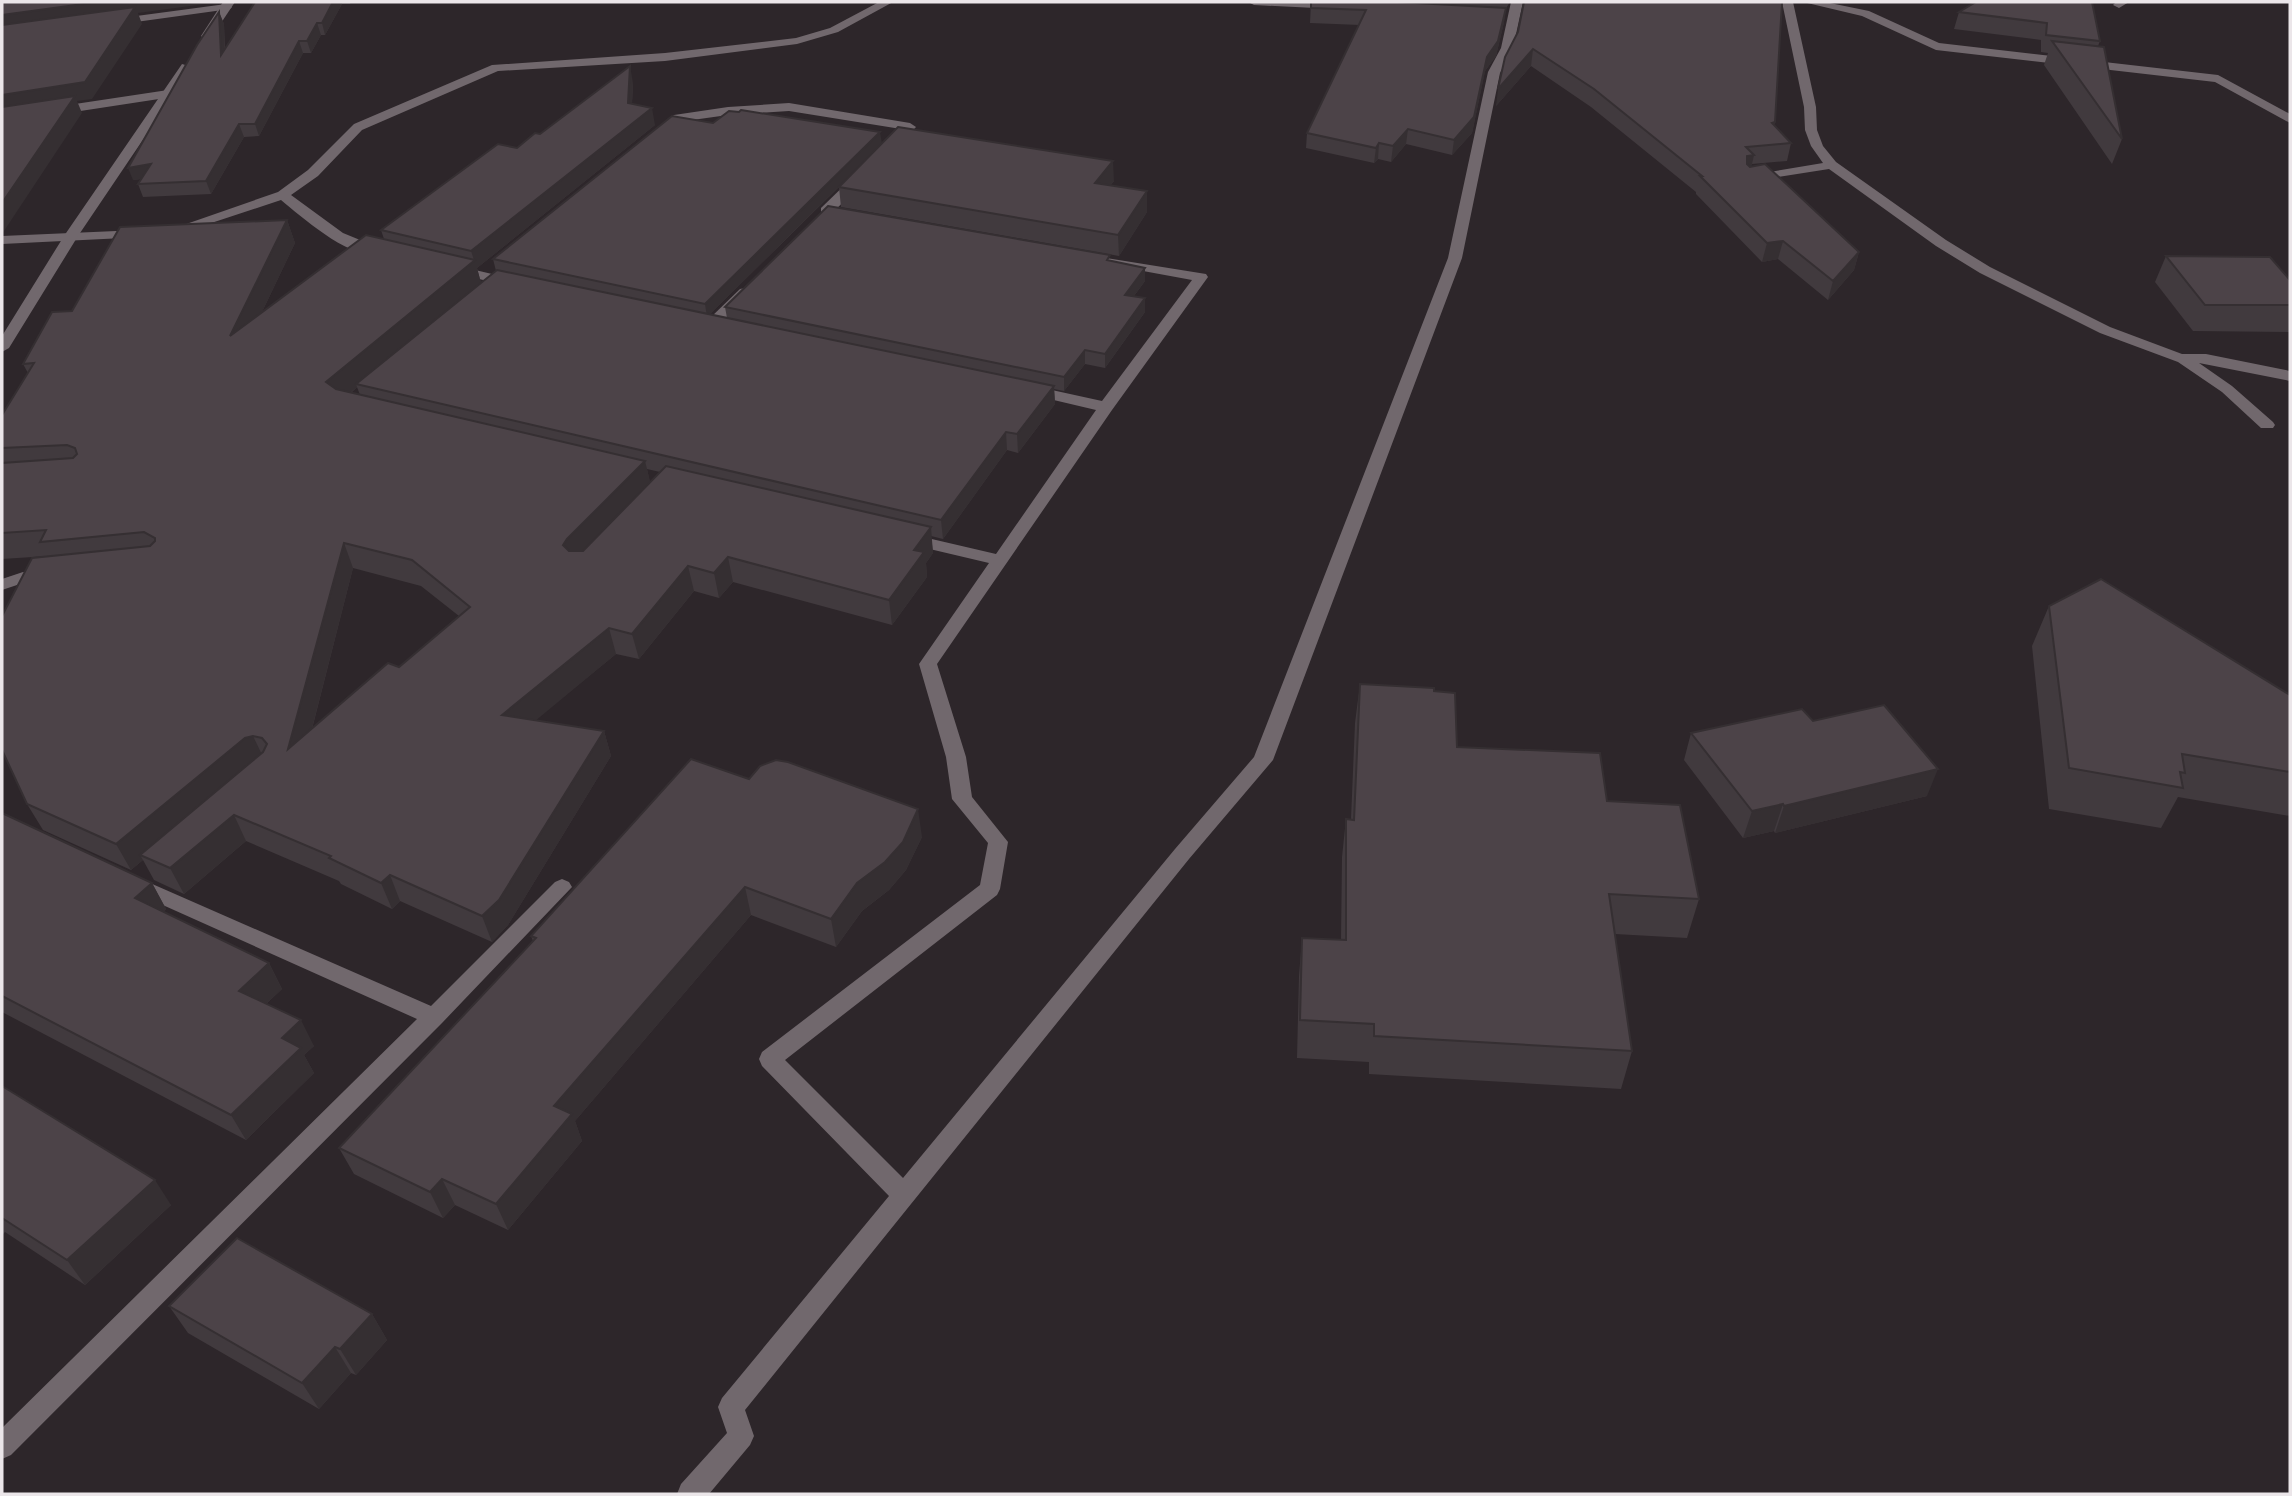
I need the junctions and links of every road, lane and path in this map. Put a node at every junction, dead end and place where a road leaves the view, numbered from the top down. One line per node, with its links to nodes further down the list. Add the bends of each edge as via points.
1 (887, 2): 17 (street, via 834,30 797,41 665,57 496,68 358,127 313,173)
2 (1254, 2): 6 (street)
3 (1787, 2): 14 (street, via 1811,130)
4 (1810, 2): 11 (street, via 1865,13 1936,46 2218,79)
5 (228, 4): 8 (street); 9 (street)
6 (1346, 6)
7 (1509, 12): 42 (street, via 1504,62 1494,72 1455,258 1263,760)
8 (107, 23)
9 (168, 94): 10 (street); 19 (street)
10 (2, 119)
11 (2290, 119)
12 (653, 136): 13 (street, via 674,119 789,107 910,127)
13 (882, 155)
14 (1831, 165): 16 (street); 28 (street, via 1985,270 2105,330)
15 (864, 174): 18 (street)
16 (1750, 179)
17 (283, 195): 19 (street, via 199,223 153,232); 21 (street, via 336,238)
18 (828, 215)
19 (72, 236): 20 (street); 27 (street)
20 (2, 240)
21 (386, 254)
22 (1094, 258): 31 (street, via 1201,277)
23 (440, 266): 25 (street)
24 (760, 276): 26 (street)
25 (525, 285)
26 (713, 323)
27 (2, 348)
28 (2180, 358): 29 (street); 32 (street, via 2227,389)
29 (2290, 376)
30 (1011, 386): 31 (street)
31 (1106, 407): 34 (street)
32 (2267, 425)
33 (894, 535): 34 (street)
34 (1000, 560): 42 (street, via 928,664 956,757 962,799 998,842 990,889 770,1059)
35 (63, 573): 36 (street, via 23,577)
36 (2, 585)
37 (153, 866): 39 (street)
38 (108, 872): 39 (street)
39 (133, 883): 41 (street)
40 (562, 887): 41 (street)
41 (434, 1017): 43 (street)
42 (904, 1195): 44 (street, via 731,1407 741,1436)
43 (2, 1446)
44 (691, 1494)

